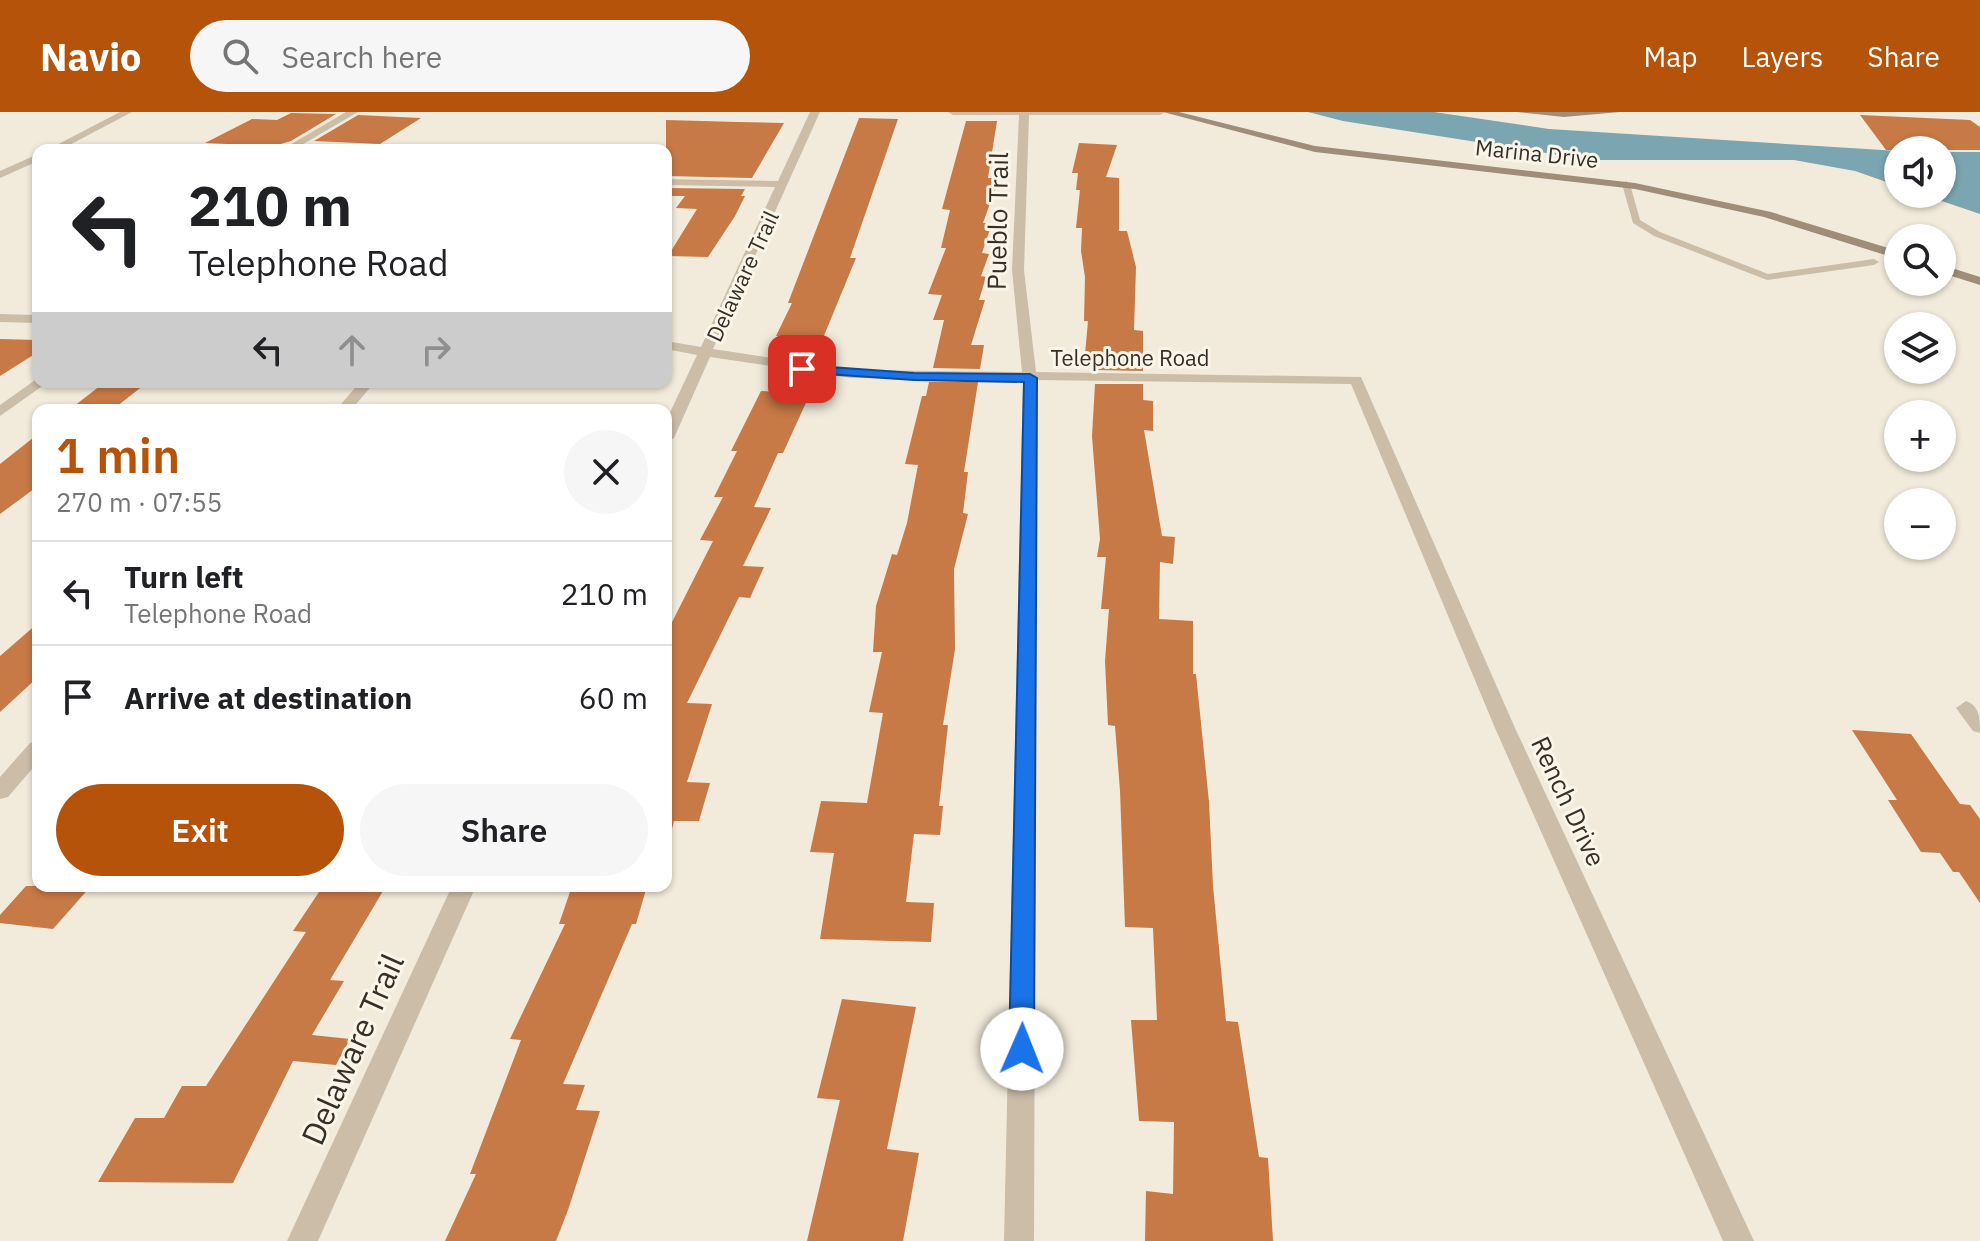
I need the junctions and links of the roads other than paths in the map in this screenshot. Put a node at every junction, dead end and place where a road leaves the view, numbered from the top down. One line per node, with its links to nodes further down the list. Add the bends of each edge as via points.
1 (127, 112): 10 (street)
2 (353, 112): 11 (street)
3 (815, 112): 15 (street, Delaware Trail)
4 (953, 112): 9 (street)
5 (1160, 112): 9 (street)
6 (1168, 112): 16 (street, Marina Drive, via 1315,149)
7 (1522, 112): 8 (street)
8 (1615, 112)
9 (1024, 113): 25 (street, Pueblo Trail, via 1018,270)
10 (64, 144)
11 (297, 144)
12 (32, 160): 13 (street)
13 (0, 175)
14 (672, 182): 15 (street)
15 (784, 184): 24 (street, Delaware Trail)
16 (1626, 184): 17 (street, Marina Drive, via 1767,214); 18 (lane, via 1636,221 1767,277)
17 (1884, 251)
18 (1874, 262)
19 (1956, 273): 20 (street)
20 (1980, 281)
21 (0, 318): 22 (street)
22 (32, 319)
23 (672, 346): 24 (street, Telephone Road)
24 (706, 352): 25 (street, Telephone Road, via 851,374); 31 (street, Delaware Trail)
25 (1030, 378): 26 (street, Telephone Road); 38 (street, Pueblo Trail)
26 (1356, 380): 39 (street, Rench Drive, via 1505,728)
27 (33, 388): 30 (street)
28 (363, 388): 29 (street)
29 (348, 404)
30 (0, 412)
31 (672, 425)
32 (1966, 708): 33 (street)
33 (1980, 726)
34 (32, 755): 35 (street)
35 (0, 791)
36 (461, 892): 37 (street, Delaware Trail)
37 (302, 1241)
38 (1019, 1241)
39 (1739, 1241)

